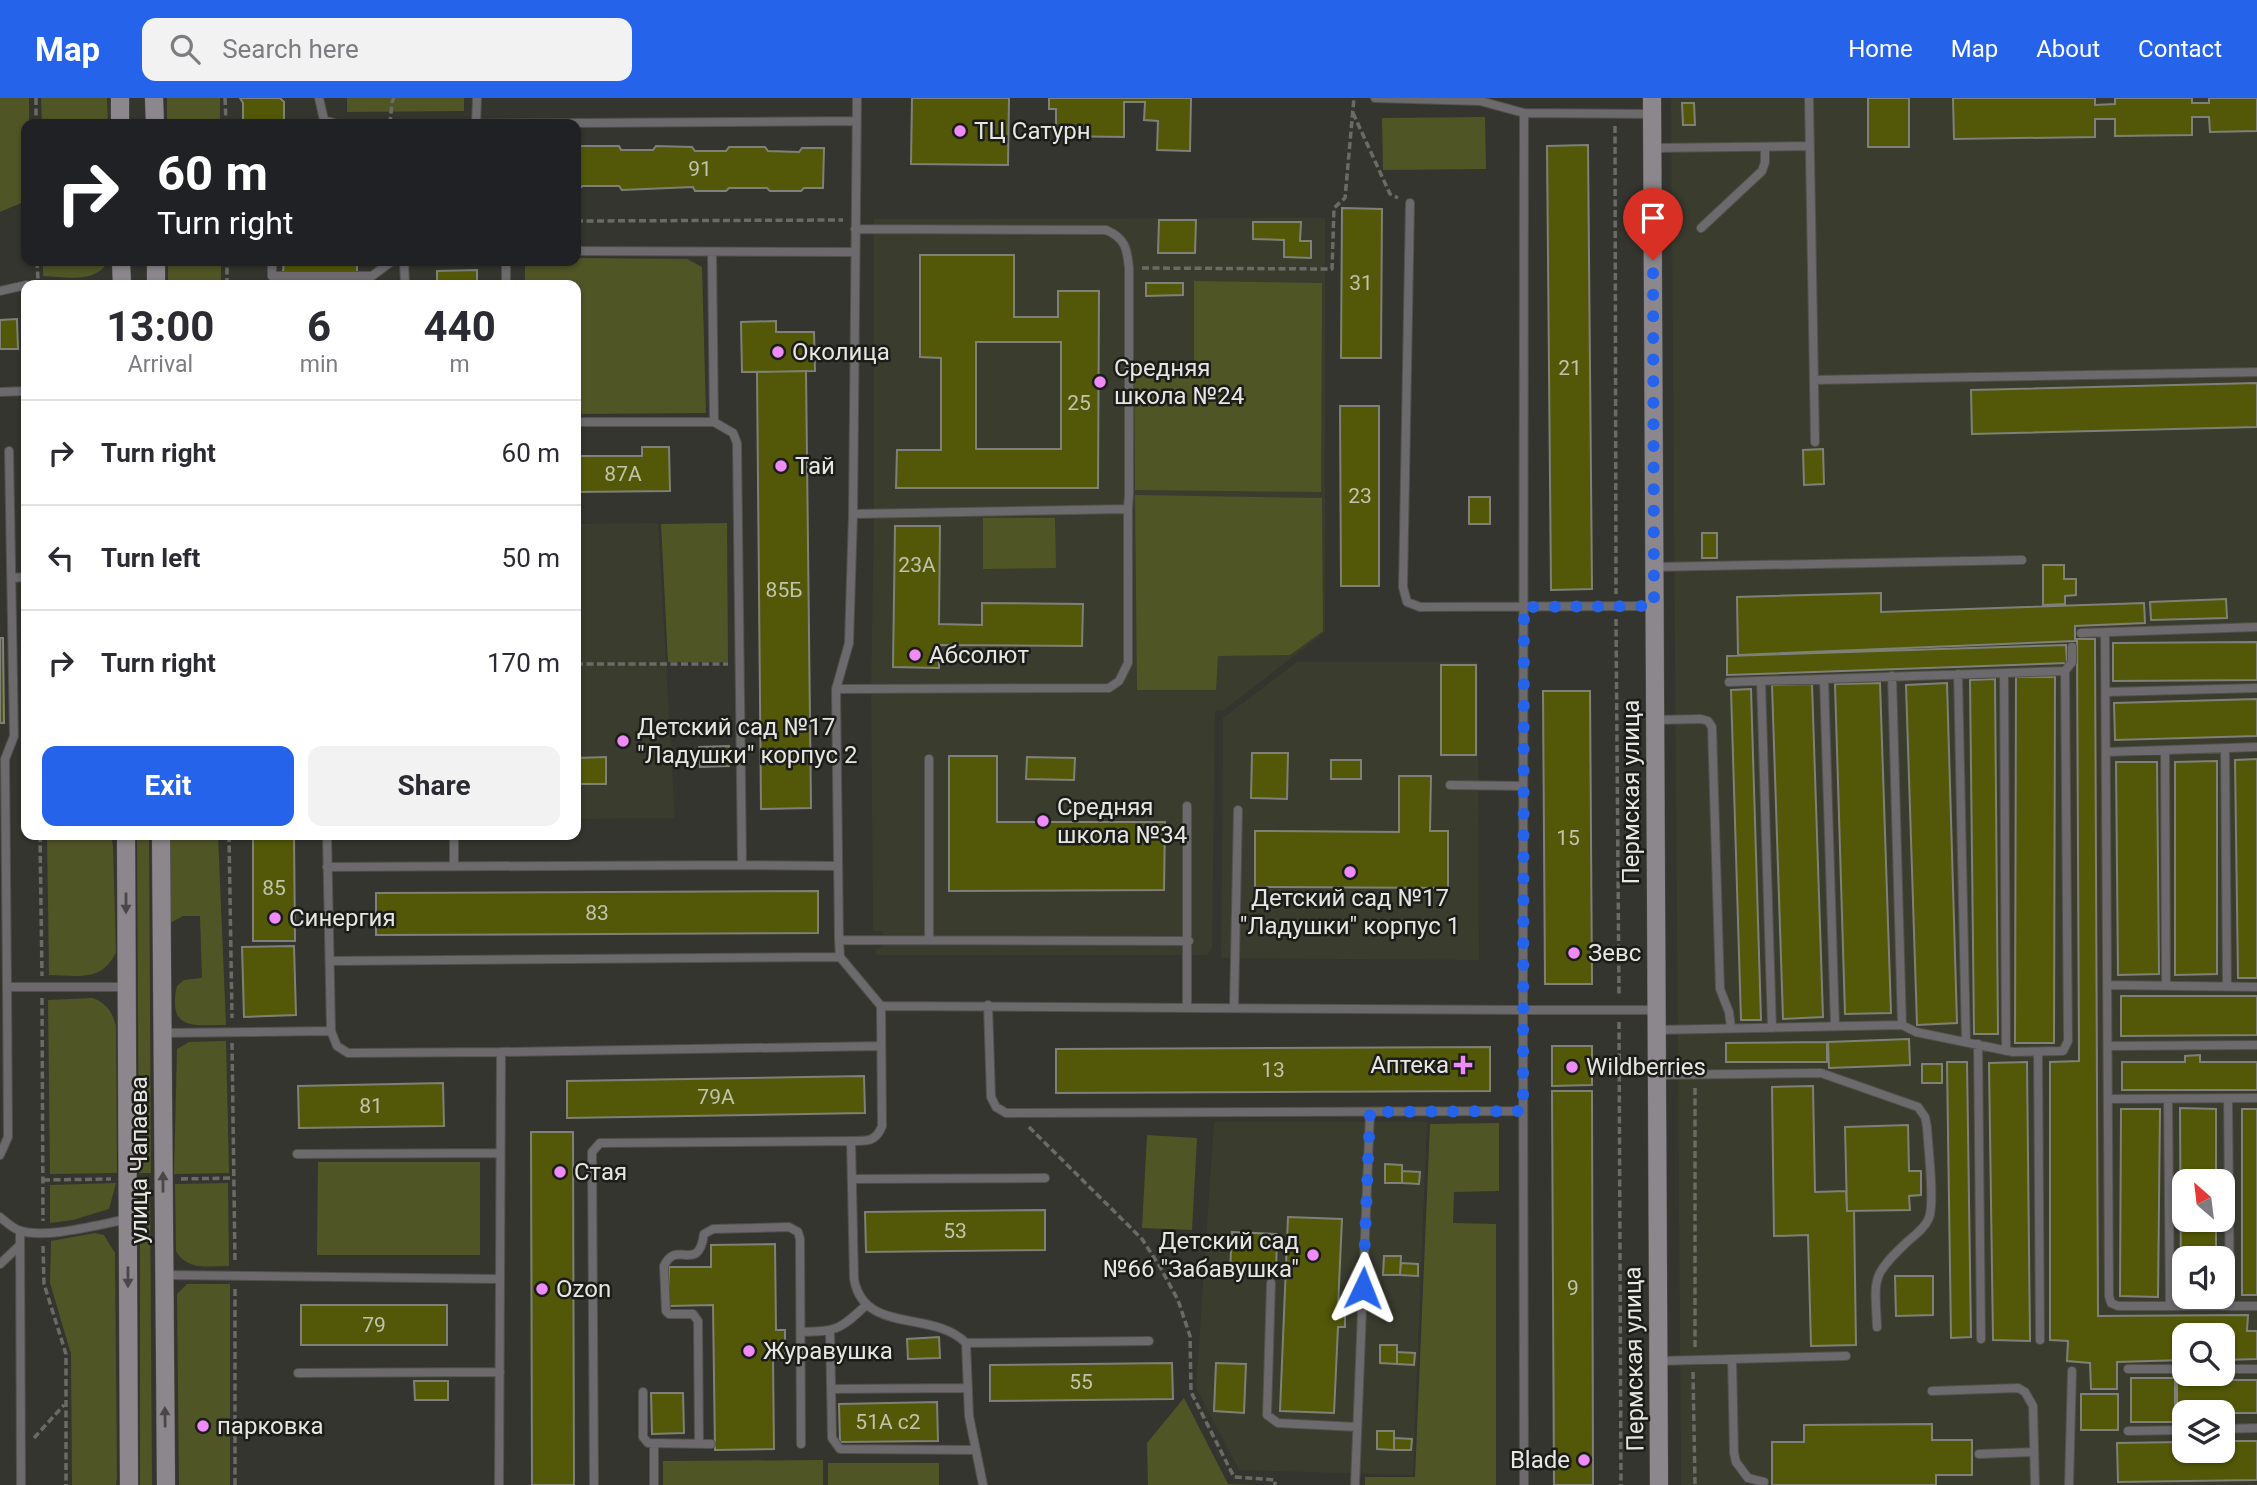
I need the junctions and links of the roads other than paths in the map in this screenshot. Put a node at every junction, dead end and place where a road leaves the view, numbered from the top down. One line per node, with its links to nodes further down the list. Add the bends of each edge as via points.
1 (120, 98): 10 (main road)
2 (154, 98): 11 (main road)
3 (319, 98): 12 (lane)
4 (477, 98): 13 (lane)
5 (856, 98): 14 (lane)
6 (1375, 98): 9 (lane, via 1480,101)
7 (1809, 98): 16 (lane)
8 (1652, 106): 9 (lane, via 1615,114); 18 (main road, Пермская улица)
9 (1524, 114): 44 (lane)
10 (120, 119)
11 (155, 119)
12 (324, 119)
13 (476, 119)
14 (856, 121): 15 (lane); 20 (lane)
15 (581, 123)
16 (1810, 146): 17 (lane); 30 (lane)
17 (1765, 147): 18 (lane); 21 (lane, via 1762,171)
18 (1652, 148): 40 (main road, Пермская улица)
19 (1410, 203): 44 (lane, via 1403,587 1407,602 1420,607)
20 (855, 224): 24 (lane); 37 (lane, via 1106,230 1120,236 1128,250 1129,268)
21 (1701, 228)
22 (581, 251): 23 (lane)
23 (712, 252): 24 (lane); 34 (lane)
24 (854, 252): 38 (lane)
25 (272, 266): 26 (lane, via 272,276 372,276)
26 (385, 266)
27 (21, 286): 28 (lane)
28 (0, 291)
29 (2257, 372): 30 (lane)
30 (1814, 380): 35 (lane)
31 (21, 391): 32 (lane)
32 (0, 392)
33 (581, 422): 34 (lane)
34 (713, 422): 74 (lane, via 733,433 737,443)
35 (1815, 442)
36 (9, 451): 42 (lane)
37 (1128, 509): 38 (lane); 57 (lane, via 1128,663 1119,681 1109,688)
38 (853, 514): 57 (lane, via 849,643)
39 (2022, 561): 40 (lane)
40 (1654, 567): 43 (main road, Пермская улица)
41 (21, 577): 42 (lane)
42 (12, 578): 64 (lane, via 14,736)
43 (1654, 606): 44 (lane); 59 (main road, Пермская улица)
44 (1524, 607): 67 (lane)
45 (2257, 627): 47 (lane)
46 (2081, 633): 47 (lane)
47 (2105, 633): 58 (lane)
48 (2071, 647): 49 (lane, via 2072,662)
49 (2065, 671): 50 (lane); 109 (lane, via 2068,1041 2063,1051)
50 (2004, 673): 51 (lane); 107 (lane)
51 (1958, 674): 52 (lane); 102 (lane)
52 (1892, 676): 53 (lane); 95 (lane)
53 (1824, 679): 54 (lane); 96 (lane)
54 (1761, 681): 55 (lane); 98 (lane)
55 (1729, 682)
56 (2257, 688): 58 (lane)
57 (836, 689): 76 (lane)
58 (2106, 692): 63 (lane)
59 (1655, 720): 94 (main road, Пермская улица); 97 (lane, via 1701,719 1712,727 1720,989)
60 (2257, 747): 61 (lane)
61 (2225, 748): 62 (lane); 87 (lane)
62 (2165, 750): 63 (lane); 84 (lane)
63 (2106, 752): 83 (lane)
64 (3, 759): 85 (lane)
65 (929, 759): 79 (lane)
66 (1450, 785): 67 (lane)
67 (1524, 786): 93 (lane)
68 (1187, 806): 80 (lane)
69 (1238, 810): 92 (lane)
70 (126, 840): 86 (main road, улица Чапаева, one-way to 86)
71 (160, 840): 101 (main road, улица Чапаева)
72 (327, 840): 77 (lane)
73 (454, 840): 75 (lane)
74 (743, 865): 75 (lane); 76 (lane)
75 (454, 866): 77 (lane)
76 (837, 866): 78 (lane)
77 (327, 867): 82 (lane)
78 (839, 940): 79 (lane); 81 (lane)
79 (929, 940): 80 (lane)
80 (1189, 941): 91 (lane)
81 (840, 957): 82 (lane); 90 (lane)
82 (330, 961): 100 (lane)
83 (2108, 985): 84 (lane); 106 (lane)
84 (2166, 986): 87 (lane)
85 (7, 987): 86 (lane); 111 (lane)
86 (127, 987): 125 (main road, улица Чапаева)
87 (2227, 987): 88 (lane)
88 (2257, 988)
89 (988, 1005): 90 (lane); 91 (lane); 117 (lane, via 991,1097 1006,1113)
90 (881, 1006): 105 (lane)
91 (1187, 1006): 92 (lane)
92 (1234, 1007): 93 (lane)
93 (1522, 1010): 94 (lane); 116 (lane)
94 (1656, 1010): 99 (main road, Пермская улица)
95 (1902, 1025): 96 (lane); 102 (lane)
96 (1835, 1027): 98 (lane)
97 (1731, 1028): 98 (lane); 99 (lane)
98 (1772, 1028)
99 (1656, 1030): 110 (main road, Пермская улица)
100 (331, 1031): 101 (lane); 108 (lane, via 337,1046 348,1053)
101 (163, 1033): 130 (main road, улица Чапаева, one-way to 101)
102 (1966, 1042): 103 (lane)
103 (1978, 1045): 107 (lane); 140 (lane)
104 (2257, 1045): 106 (lane)
105 (881, 1046): 108 (lane); 118 (lane, via 882,1126 871,1141)
106 (2108, 1046): 113 (lane)
107 (2006, 1051): 109 (lane)
108 (501, 1052): 119 (lane)
109 (2038, 1052): 141 (lane)
110 (1656, 1075): 137 (lane, via 1821,1073 1918,1107 1927,1127 1931,1210 1924,1227 1877,1275); 146 (main road, Пермская улица)
111 (4, 1096): 121 (lane, via 8,1137)
112 (2257, 1098): 115 (lane)
113 (2109, 1099): 114 (lane); 134 (lane, via 2111,1303)
114 (2168, 1099): 115 (lane); 134 (lane)
115 (2228, 1099): 128 (lane)
116 (1523, 1111): 117 (lane); 179 (lane)
117 (1370, 1112): 158 (lane)
118 (851, 1141): 123 (lane); 175 (lane, via 600,1143 592,1152)
119 (500, 1153): 120 (lane); 131 (lane)
120 (297, 1154)
121 (0, 1155)
122 (1045, 1178): 123 (lane)
123 (852, 1179): 133 (lane, via 853,1279)
124 (0, 1217): 126 (lane)
125 (128, 1219): 126 (lane, via 66,1231); 172 (main road, улица Чапаева, one-way to 172)
126 (20, 1231): 127 (lane)
127 (20, 1245): 129 (lane); 171 (lane)
128 (2229, 1246)
129 (0, 1264)
130 (163, 1275): 131 (lane); 173 (main road, улица Чапаева, one-way to 130)
131 (500, 1279): 152 (lane)
132 (1271, 1283): 158 (lane, via 1266,1415 1278,1423)
133 (865, 1306): 138 (lane, via 846,1324); 143 (lane, via 946,1329)
134 (2170, 1306)
135 (2235, 1306): 136 (lane)
136 (2257, 1306)
137 (1877, 1327)
138 (830, 1331): 139 (lane); 155 (lane)
139 (801, 1332): 164 (lane, via 800,1239 794,1229 713,1229 704,1234 699,1253 674,1255 666,1261 666,1311 693,1314 698,1321); 166 (lane)
140 (1981, 1339)
141 (2040, 1340)
142 (1149, 1341): 143 (lane)
143 (966, 1343): 154 (lane)
144 (1846, 1356): 145 (lane)
145 (1732, 1359): 146 (lane); 170 (lane, via 1736,1462 1748,1478)
146 (1658, 1361): 180 (main road, Пермская улица)
147 (2257, 1368): 150 (lane)
148 (2128, 1369): 149 (lane)
149 (2172, 1369)
150 (2235, 1369)
151 (2072, 1371): 182 (lane)
152 (500, 1372): 153 (lane); 174 (lane)
153 (298, 1373)
154 (968, 1388): 155 (lane); 167 (lane)
155 (831, 1389): 167 (lane, via 832,1438 839,1449)
156 (1932, 1391): 168 (lane, via 2018,1388 2025,1392 2031,1399)
157 (643, 1392): 163 (lane, via 643,1437)
158 (1357, 1427): 178 (lane)
159 (2257, 1428): 160 (lane)
160 (2235, 1429)
161 (2172, 1430): 162 (lane)
162 (2129, 1431)
163 (654, 1444): 164 (lane); 176 (lane)
164 (699, 1444): 165 (lane)
165 (711, 1444)
166 (801, 1444)
167 (976, 1450): 177 (lane)
168 (2034, 1452): 169 (lane); 181 (lane)
169 (1979, 1454)
170 (1764, 1482)
171 (21, 1485)
172 (129, 1485)
173 (166, 1485)
174 (499, 1485)
175 (594, 1485)
176 (654, 1485)
177 (983, 1485)
178 (1355, 1485)
179 (1524, 1485)
180 (1660, 1485)
181 (2035, 1485)
182 (2069, 1485)

